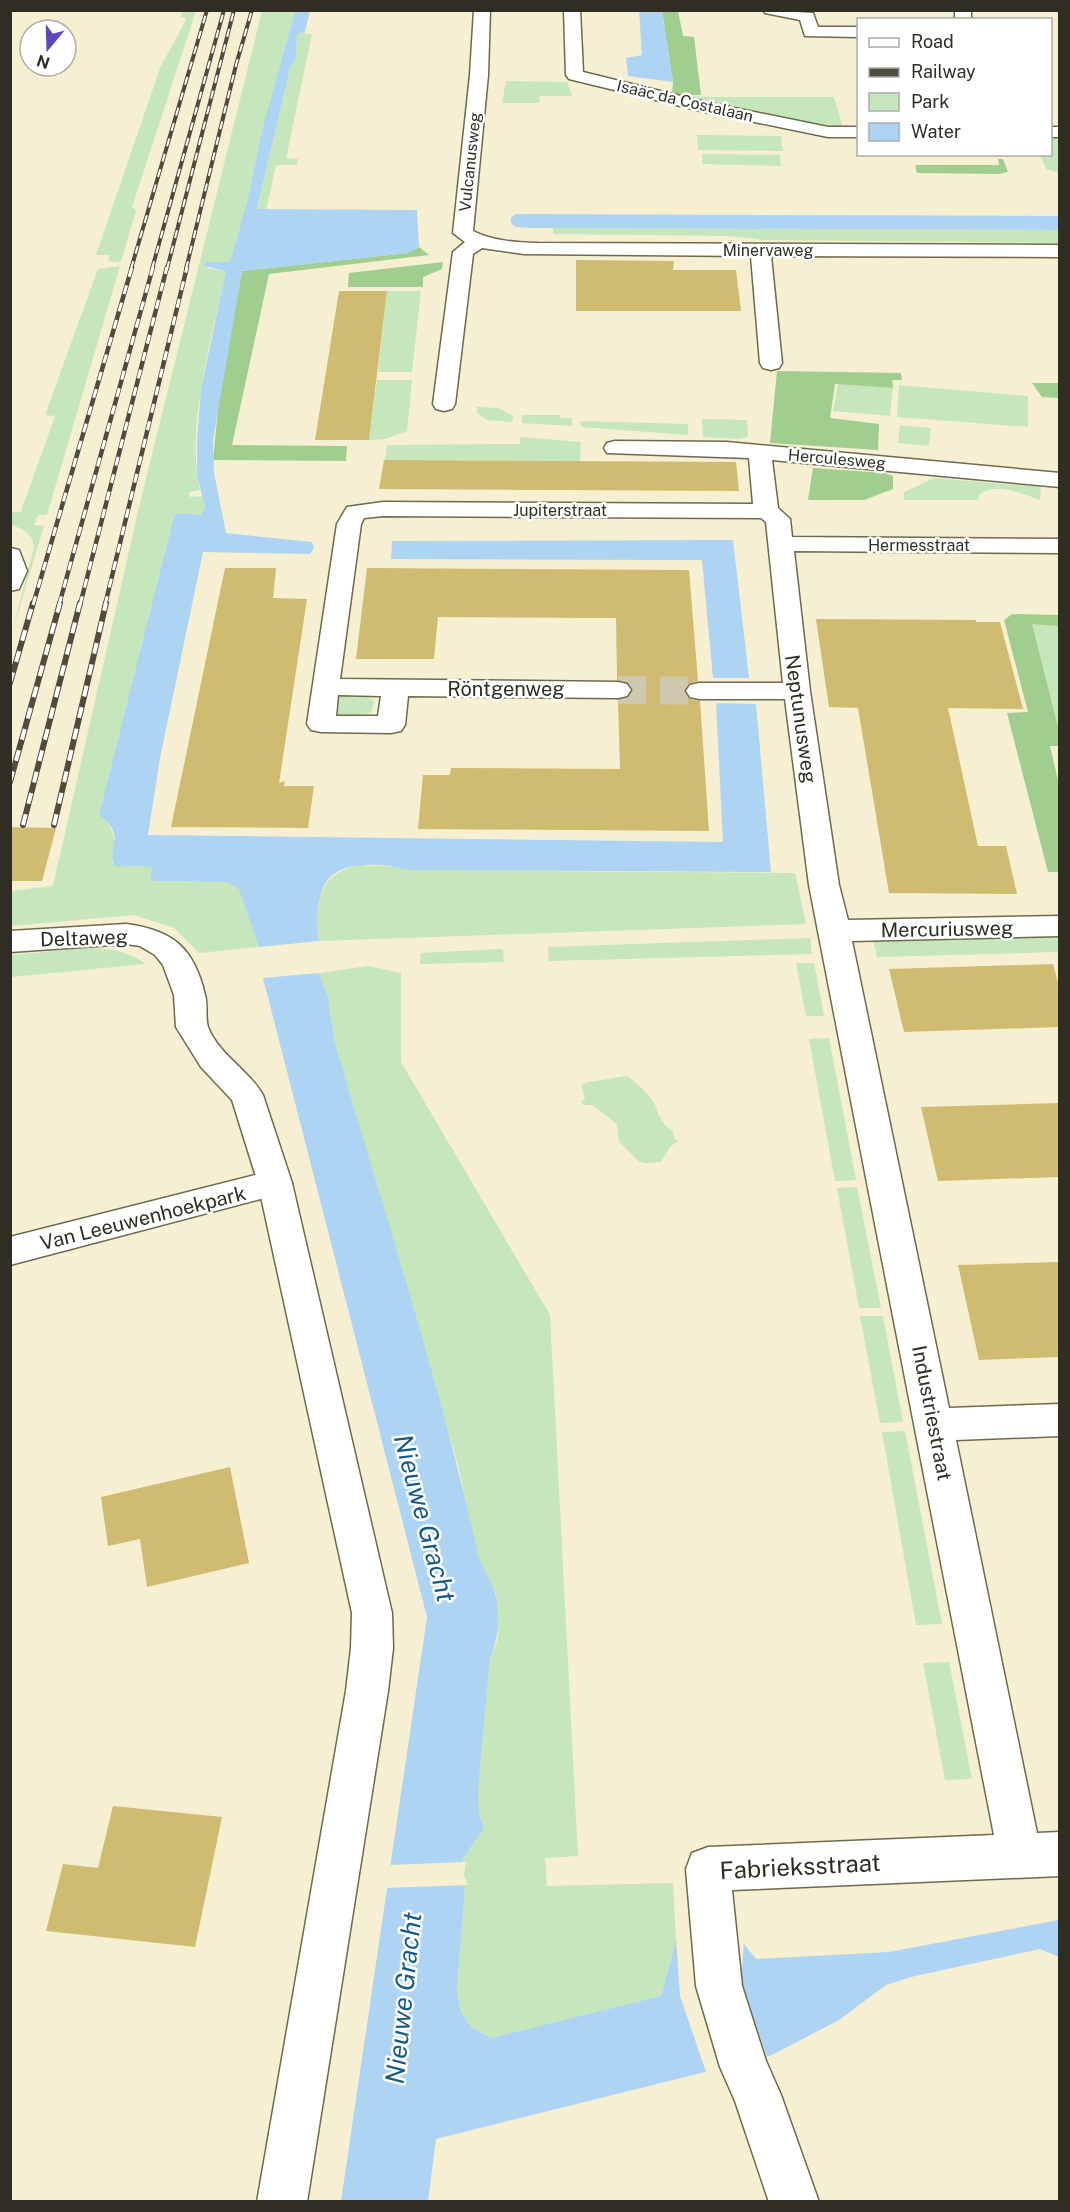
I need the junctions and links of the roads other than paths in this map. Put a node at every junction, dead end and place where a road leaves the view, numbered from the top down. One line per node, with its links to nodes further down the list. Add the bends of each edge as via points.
1 (482, 10): 6 (street, Vulcanusweg, via 463,233)
2 (572, 10): 5 (street, Isaäc da Costalaan, via 576,75 828,132)
3 (771, 10): 4 (street, via 807,16 811,32)
4 (857, 32)
5 (857, 132)
6 (478, 242): 7 (street, Minervaweg, via 502,247); 10 (street, via 463,252)
7 (760, 250): 8 (street, Minervaweg); 9 (street)
8 (1059, 251)
9 (771, 363)
10 (444, 404)
11 (615, 448): 12 (street, Herculesweg, via 727,448)
12 (760, 452): 13 (street, Herculesweg); 14 (street)
13 (1059, 480)
14 (766, 512): 15 (street, Neptunusweg, via 778,519); 19 (street, Jupiterstraat, via 383,509 355,513 349,524)
15 (779, 544): 16 (street, Hermesstraat); 23 (street, Neptunusweg)
16 (1059, 546)
17 (10, 555): 18 (street, via 15,571)
18 (10, 584)
19 (326, 687): 20 (street, Röntgenweg); 20 (street, via 321,724 391,725)
20 (395, 688): 21 (street, Röntgenweg)
21 (618, 690)
22 (699, 691): 23 (street)
23 (797, 691): 25 (street, Neptunusweg, via 824,885)
24 (1059, 927): 25 (street, Mercuriusweg)
25 (836, 932): 30 (street, Industriestraat)
26 (10, 942): 27 (street, Deltaweg, via 126,934 147,937 166,948 190,995 192,1028 212,1059 247,1095)
27 (275, 1183): 28 (street, Van Leeuwenhoekpark); 32 (street, via 372,1613 367,1691)
28 (10, 1251)
29 (1059, 1420): 30 (street)
30 (934, 1425): 31 (street, Industriestraat)
31 (1040, 1855): 33 (street, Fabrieksstraat, via 708,1869 719,1986)
32 (282, 2202)
33 (794, 2202)

